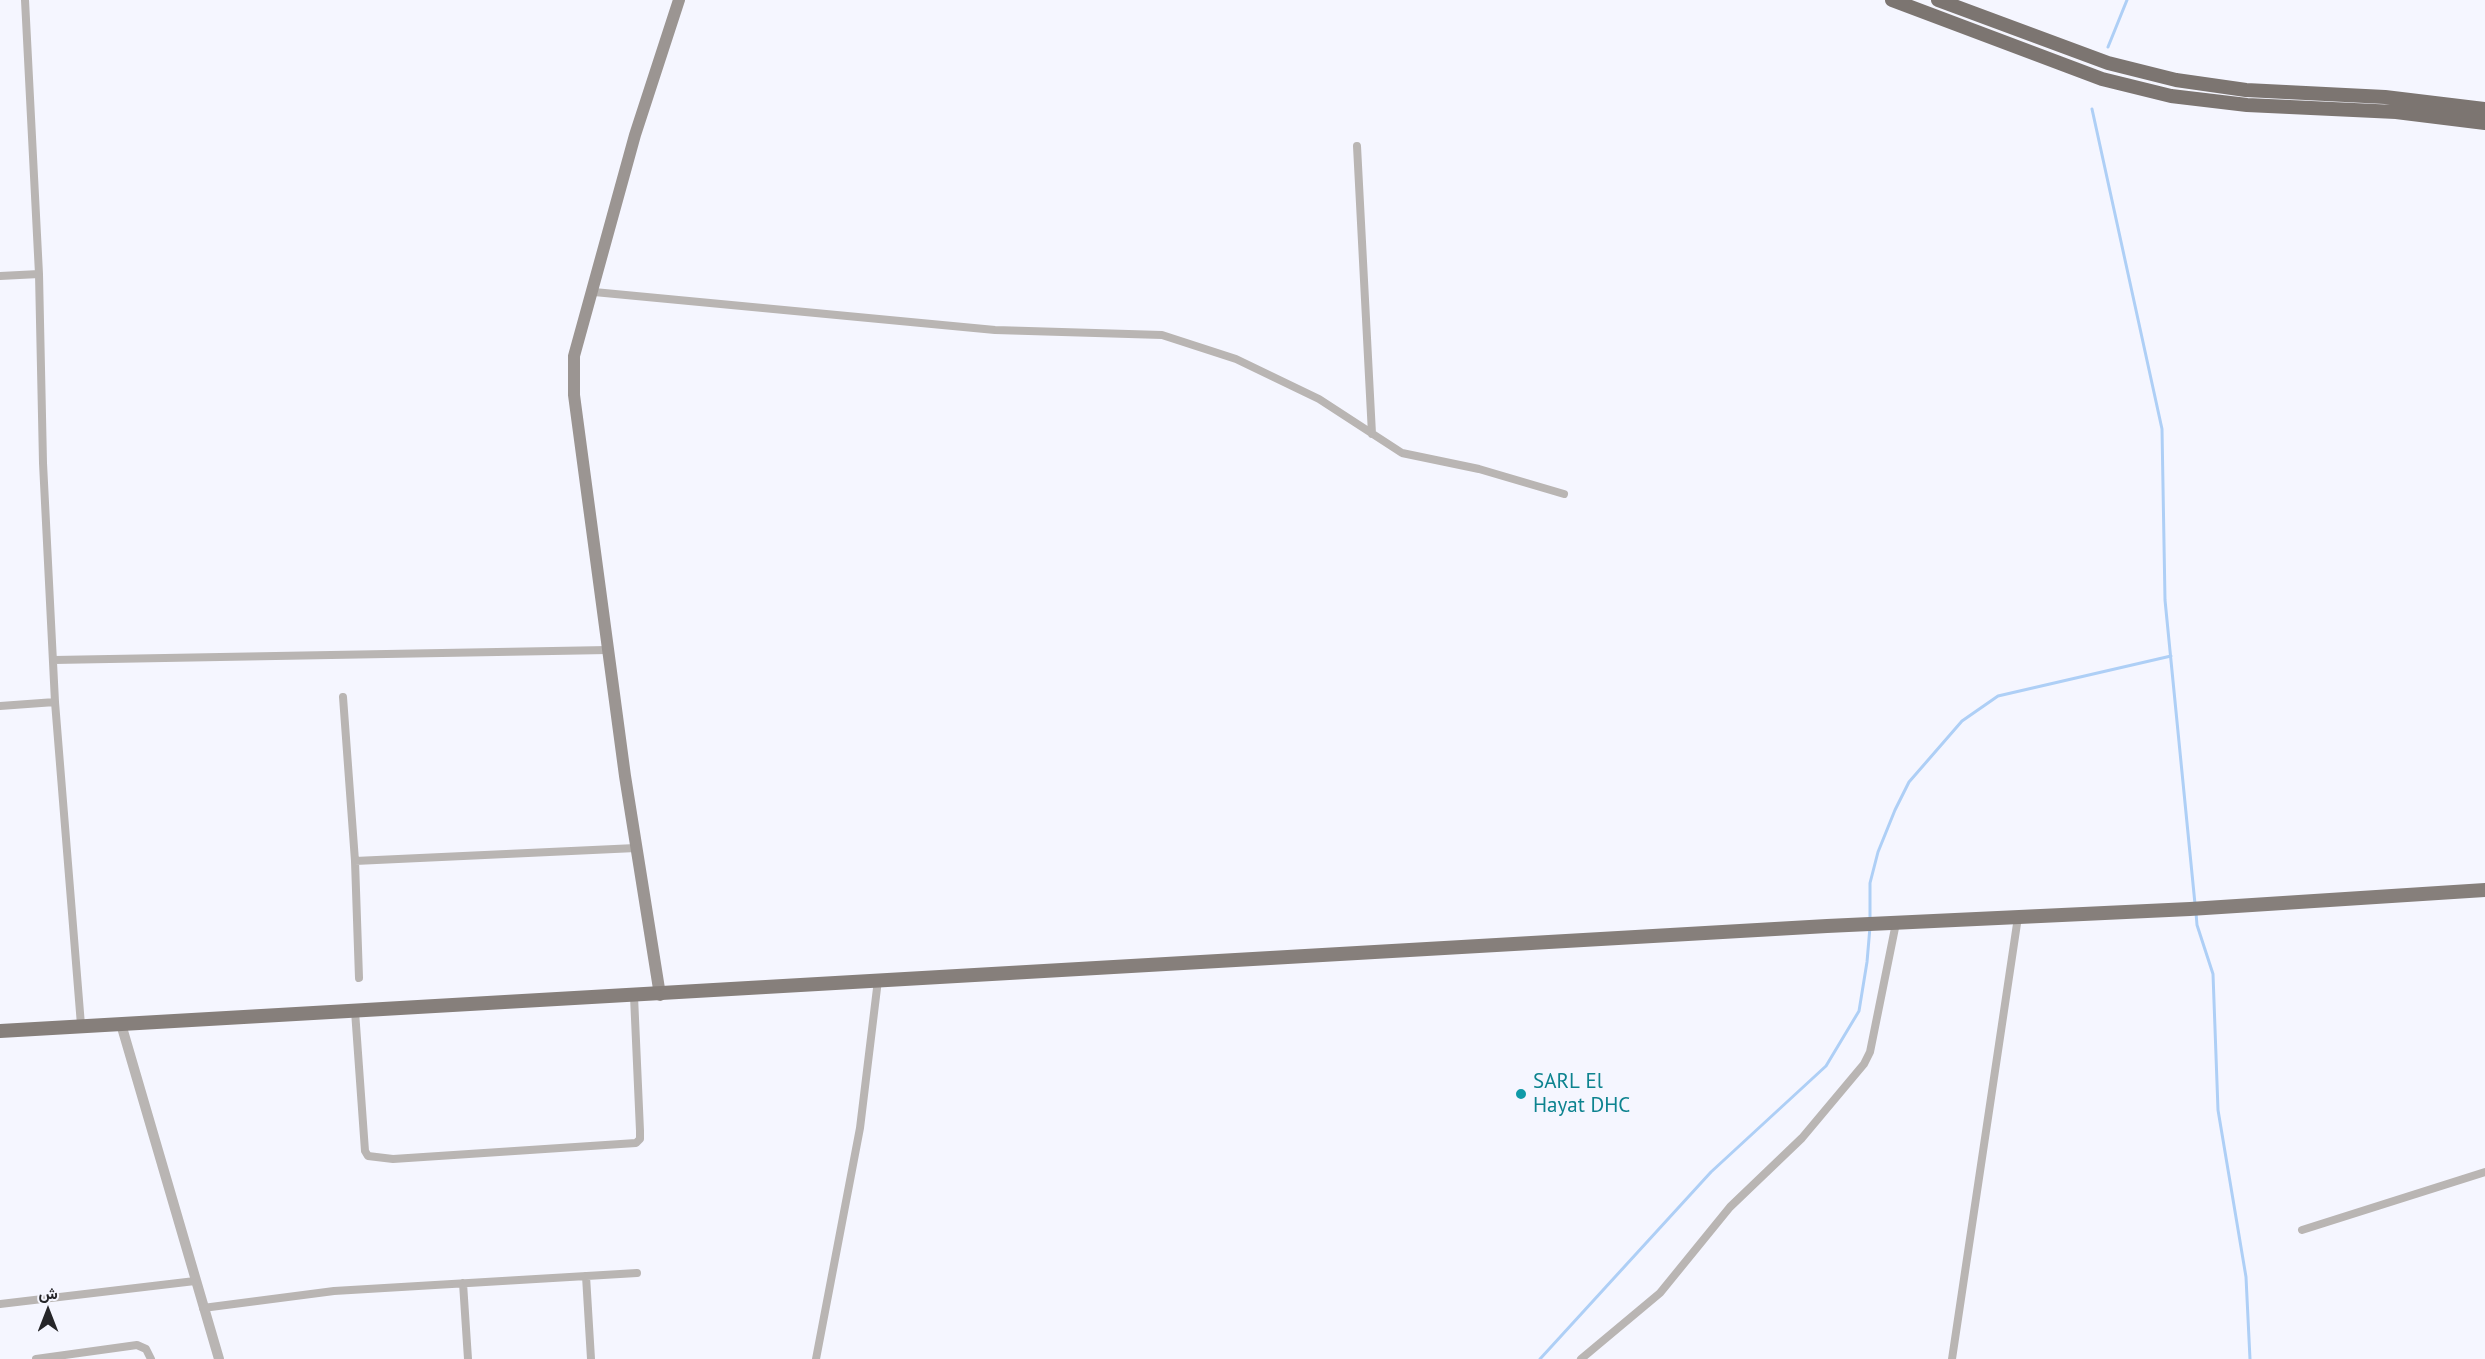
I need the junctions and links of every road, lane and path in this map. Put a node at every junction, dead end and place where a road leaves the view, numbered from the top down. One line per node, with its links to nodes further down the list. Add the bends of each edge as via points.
1 (25, 0): 8 (street)
2 (679, 0): 10 (main road, via 635,135)
3 (1892, 0): 6 (highway, via 2102,79 2170,96 2247,105 2396,112)
4 (1938, 0): 5 (highway, via 2108,63 2176,80 2246,90 2385,97)
5 (2485, 109)
6 (2485, 123)
7 (1357, 146): 11 (street)
8 (39, 274): 9 (street); 14 (street, via 43,463)
9 (0, 276)
10 (594, 292): 11 (street, via 995,330 1162,335 1236,359 1319,399); 13 (main road, via 574,356 574,394)
11 (1372, 434): 12 (street, via 1402,453)
12 (1564, 494)
13 (608, 650): 14 (street); 18 (main road)
14 (54, 660): 16 (street)
15 (343, 697): 19 (street)
16 (55, 702): 17 (street); 29 (street)
17 (0, 706)
18 (636, 848): 19 (street); 25 (main road)
19 (355, 861): 23 (street)
20 (2485, 890): 21 (main road)
21 (2018, 917): 22 (main road); 46 (street)
22 (1896, 923): 24 (main road); 45 (street, via 1864,1065 1802,1138 1730,1207 1660,1293)
23 (359, 978)
24 (878, 980): 25 (main road); 44 (street, via 860,1128)
25 (660, 994): 26 (main road)
26 (634, 996): 27 (main road); 27 (street, via 640,1131 636,1143 393,1159 368,1156 365,1150)
27 (355, 1011): 28 (main road)
28 (121, 1024): 29 (main road); 35 (street)
29 (81, 1025): 30 (main road)
30 (0, 1031)
31 (2485, 1172): 32 (street)
32 (2302, 1230)
33 (637, 1273): 34 (street)
34 (586, 1276): 36 (street); 43 (street)
35 (195, 1281): 37 (street); 38 (street)
36 (463, 1283): 38 (street, via 334,1291); 42 (street)
37 (0, 1304)
38 (203, 1308): 41 (street)
39 (36, 1359): 40 (street, via 136,1345 146,1349)
40 (150, 1359)
41 (219, 1359)
42 (468, 1359)
43 (591, 1359)
44 (816, 1359)
45 (1581, 1359)
46 (1952, 1359)

